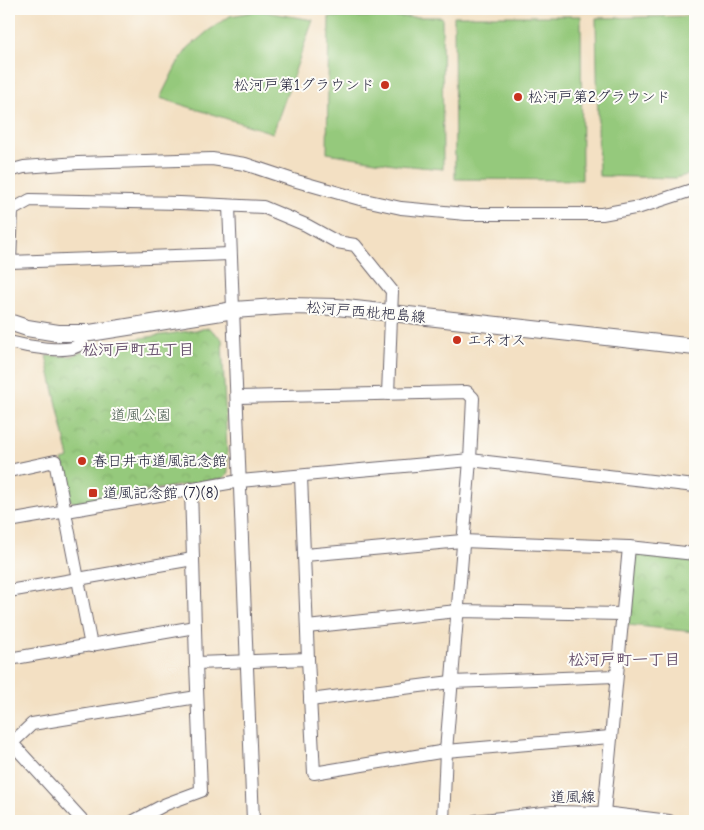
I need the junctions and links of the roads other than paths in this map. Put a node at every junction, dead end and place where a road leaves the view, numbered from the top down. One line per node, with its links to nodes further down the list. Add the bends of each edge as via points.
1 (9, 171): 2 (street, via 78,163 212,159 245,164 401,208 466,214 602,214 640,207)
2 (695, 189)
3 (229, 206): 4 (street); 4 (street, via 30,200 12,210 10,262); 6 (street, via 263,207 337,242 355,246 392,291)
4 (230, 254): 5 (street)
5 (234, 310): 6 (main road, 松河戸西枇杷島線, via 288,306); 8 (main road, 松河戸西枇杷島線); 12 (street)
6 (391, 313): 10 (main road, 松河戸西枇杷島線); 11 (street)
7 (9, 322): 8 (main road, 松河戸西枇杷島線, via 58,333)
8 (85, 333): 9 (street, via 75,348)
9 (9, 342)
10 (695, 347)
11 (388, 394): 12 (street); 13 (street, via 467,392 473,398)
12 (236, 397): 16 (street)
13 (470, 460): 15 (street); 17 (street); 21 (street)
14 (9, 470): 19 (street, via 56,461)
15 (301, 476): 16 (street); 23 (street)
16 (240, 481): 18 (street); 35 (street)
17 (695, 486)
18 (191, 489): 19 (street); 25 (street)
19 (66, 512): 20 (street); 26 (street)
20 (9, 521)
21 (462, 541): 22 (street); 23 (street); 28 (street)
22 (629, 547): 24 (street); 29 (street)
23 (305, 554): 31 (street)
24 (695, 554)
25 (193, 559): 26 (street); 30 (street)
26 (80, 579): 27 (street); 32 (street)
27 (9, 591)
28 (457, 611): 29 (street); 31 (street); 38 (street)
29 (622, 614): 37 (street)
30 (194, 628): 32 (street); 36 (street)
31 (307, 628): 34 (street)
32 (91, 646): 33 (street)
33 (9, 659)
34 (308, 659): 35 (street); 40 (street)
35 (247, 661): 36 (street); 47 (street)
36 (196, 663): 39 (street)
37 (616, 676): 38 (street); 41 (street)
38 (451, 682): 40 (street); 43 (street)
39 (197, 696): 42 (street, via 32,724); 46 (street, via 201,790)
40 (310, 700): 43 (street, via 314,773)
41 (610, 737): 43 (street); 44 (street)
42 (10, 742): 45 (street)
43 (446, 751): 48 (street)
44 (604, 813): 49 (street, 道風線, via 552,812); 50 (street, 道風線)
45 (83, 821)
46 (134, 821)
47 (253, 821)
48 (443, 821)
49 (476, 821)
50 (670, 821)

